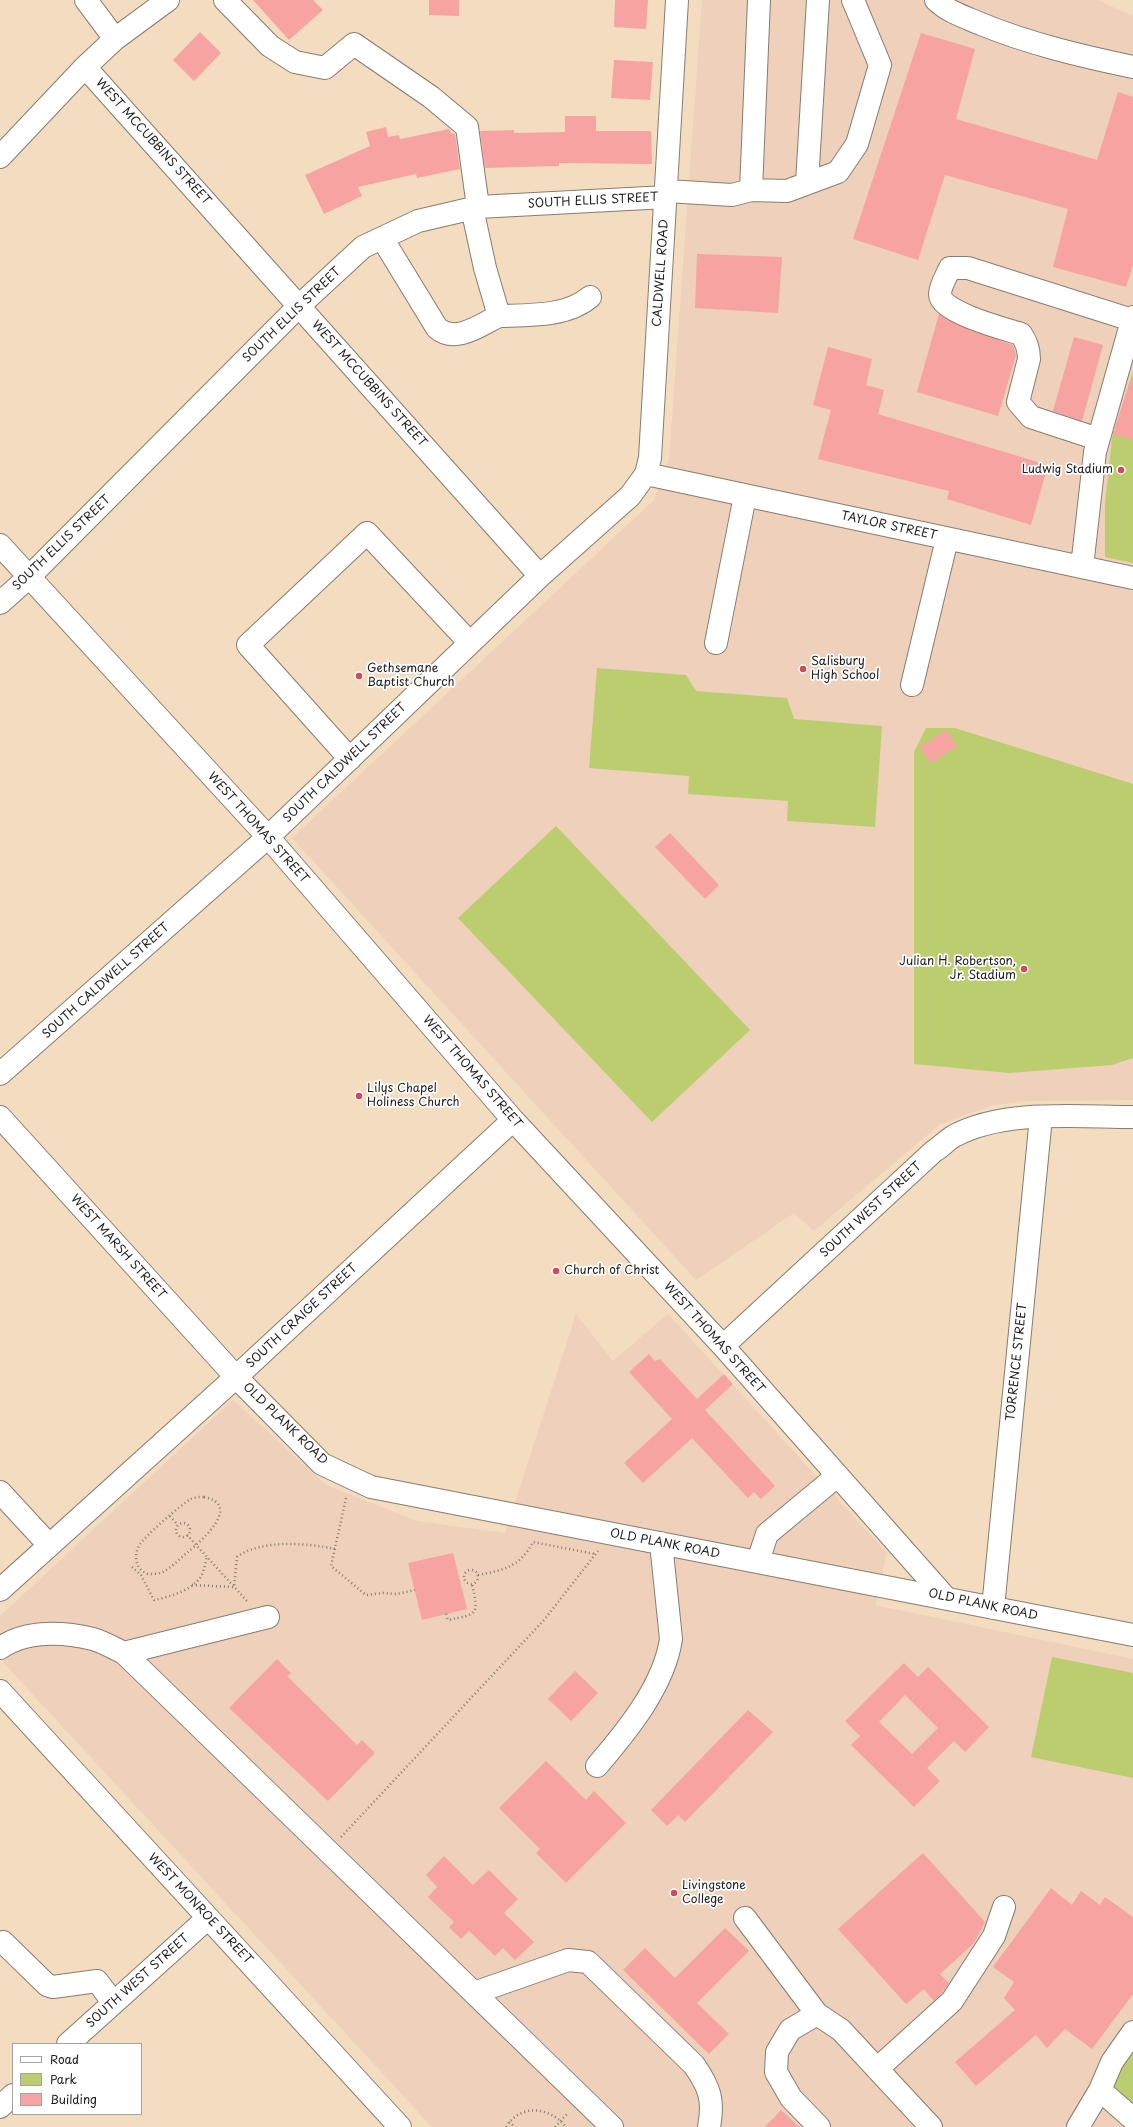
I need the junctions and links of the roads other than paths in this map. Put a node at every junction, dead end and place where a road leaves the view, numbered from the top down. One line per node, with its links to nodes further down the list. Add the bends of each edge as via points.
1 (86, 0): 9 (street)
2 (168, 0): 9 (street)
3 (226, 0): 16 (street, via 270,46 295,62 325,68 354,44 431,97 467,127)
4 (677, 0): 15 (street, CALDWELL ROAD)
5 (759, 0): 14 (street)
6 (818, 0): 13 (street)
7 (852, 0): 13 (street, SOUTH ELLIS STREET, via 880,65 858,144 838,172)
8 (936, 0): 11 (street, via 957,14 1037,44)
9 (115, 39): 10 (street)
10 (85, 67): 12 (street); 19 (street, WEST MCCUBBINS STREET)
11 (1133, 67)
12 (2, 150)
13 (807, 183): 14 (street, SOUTH ELLIS STREET, via 787,191)
14 (751, 190): 15 (street, SOUTH ELLIS STREET, via 732,195)
15 (667, 194): 16 (street, SOUTH ELLIS STREET); 23 (street, CALDWELL ROAD, via 650,458)
16 (475, 207): 17 (street, SOUTH ELLIS STREET, via 418,221); 20 (street, via 485,268)
17 (382, 238): 19 (street, SOUTH ELLIS STREET, via 363,248); 20 (street, via 437,328 443,333 454,336 461,334)
18 (590, 297): 20 (street, via 583,303 560,312)
19 (299, 306): 28 (street, WEST MCCUBBINS STREET); 29 (street, SOUTH ELLIS STREET)
20 (499, 316)
21 (1132, 318): 22 (street); 22 (street, via 968,268 950,268 940,294 941,300 947,306 960,313 1021,334 1024,338 1029,359 1018,402 1024,411 1031,417)
22 (1098, 439): 27 (street)
23 (646, 474): 24 (street, TAYLOR STREET); 28 (street, SOUTH CALDWELL STREET, via 630,496)
24 (745, 496): 25 (street, TAYLOR STREET); 33 (street)
25 (947, 539): 27 (street, TAYLOR STREET); 34 (street)
26 (0, 545): 29 (street, WEST THOMAS STREET)
27 (1082, 567): 30 (street, TAYLOR STREET)
28 (540, 576): 32 (street, SOUTH CALDWELL STREET)
29 (29, 577): 31 (street, SOUTH ELLIS STREET); 36 (street, WEST THOMAS STREET)
30 (1133, 578)
31 (0, 603)
32 (470, 643): 35 (street, SOUTH CALDWELL STREET); 35 (street, via 368,533 248,645)
33 (716, 643)
34 (912, 685)
35 (350, 759): 36 (street, SOUTH CALDWELL STREET)
36 (268, 837): 37 (street, SOUTH CALDWELL STREET); 41 (street, WEST THOMAS STREET)
37 (0, 1074)
38 (0, 1117): 43 (street, WEST MARSH STREET)
39 (1041, 1117): 40 (street, SOUTH WEST STREET); 42 (street, SOUTH WEST STREET, via 995,1121 954,1136 934,1151); 51 (street, TORRENCE STREET)
40 (1133, 1117)
41 (513, 1120): 42 (street, WEST THOMAS STREET); 43 (street, SOUTH CRAIGE STREET)
42 (723, 1346): 44 (street, WEST THOMAS STREET)
43 (236, 1377): 46 (street, OLD PLANK ROAD, via 322,1464 371,1487); 47 (street, SOUTH CRAIGE STREET)
44 (837, 1476): 48 (street, via 767,1534); 50 (street, WEST THOMAS STREET)
45 (0, 1492): 47 (street)
46 (661, 1543): 48 (street, OLD PLANK ROAD); 57 (street, via 670,1651 630,1727)
47 (49, 1545): 49 (street, SOUTH CRAIGE STREET)
48 (758, 1561): 50 (street, OLD PLANK ROAD)
49 (0, 1590)
50 (945, 1597): 51 (street, OLD PLANK ROAD)
51 (993, 1608): 53 (street, OLD PLANK ROAD)
52 (266, 1618): 55 (street)
53 (1133, 1635)
54 (0, 1648): 55 (street, via 7,1643 45,1633 94,1639)
55 (124, 1653): 62 (street)
56 (0, 1691): 59 (street, WEST MONROE STREET)
57 (597, 1766)
58 (1004, 1907): 67 (street, via 994,1936 952,2001)
59 (208, 1918): 63 (street, SOUTH WEST STREET); 72 (street, WEST MONROE STREET)
60 (745, 1918): 64 (street)
61 (4, 1942): 63 (street, via 47,1985 53,1988 97,1981)
62 (474, 1993): 73 (street); 74 (street, via 568,1960 588,1962 694,2065 706,2082 711,2102)
63 (113, 2002): 66 (street, SOUTH WEST STREET)
64 (817, 2014): 67 (street, via 841,2030); 75 (street, via 790,2030 777,2052 776,2072 791,2098)
65 (1133, 2032): 68 (street, via 1112,2062)
66 (69, 2043)
67 (877, 2069): 76 (street)
68 (1100, 2090): 71 (street); 77 (street)
69 (12, 2096): 70 (street)
70 (0, 2107)
71 (1133, 2119)
72 (400, 2127)
73 (612, 2127)
74 (709, 2127)
75 (819, 2127)
76 (931, 2127)
77 (1078, 2127)

